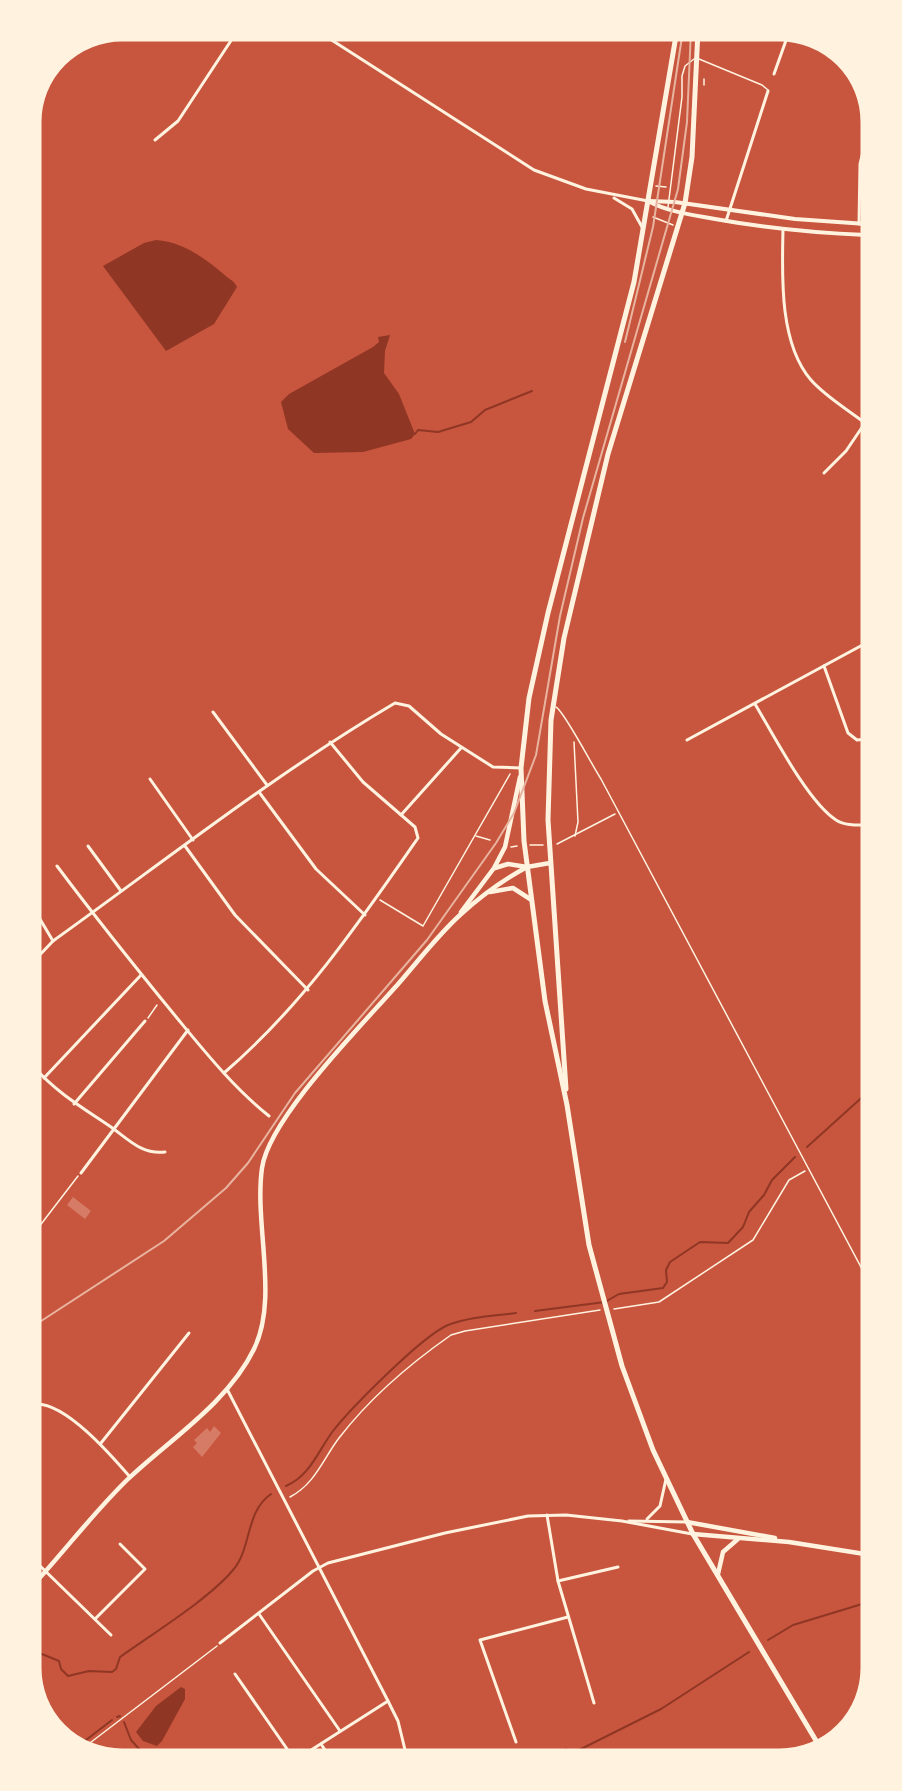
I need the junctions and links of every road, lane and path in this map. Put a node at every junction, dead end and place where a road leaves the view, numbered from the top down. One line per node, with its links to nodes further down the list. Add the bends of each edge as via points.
1 (231, 41): 11 (street, via 178,121)
2 (333, 41): 15 (street, via 519,162 556,179)
3 (675, 41): 16 (main road)
4 (697, 41): 6 (main road)
5 (786, 41): 7 (street)
6 (696, 59): 10 (lane, via 762,85); 17 (lane, via 683,71); 18 (main road, via 692,157)
7 (774, 74)
8 (704, 79): 9 (path)
9 (704, 85)
10 (768, 91): 20 (street)
11 (155, 140)
12 (862, 171): 25 (street)
13 (656, 186): 14 (path)
14 (667, 187)
15 (610, 195): 16 (street); 27 (street, via 632,209)
16 (648, 201): 17 (street); 19 (street); 27 (main road)
17 (669, 201): 18 (street); 19 (lane)
18 (685, 203): 20 (street); 21 (main road)
19 (668, 208): 21 (street)
20 (729, 210): 23 (street); 25 (street)
21 (683, 212): 23 (street); 35 (main road, via 608,454 564,638)
22 (655, 218): 24 (path)
23 (726, 221): 26 (street)
24 (670, 224)
25 (859, 224)
26 (783, 230): 28 (street); 29 (street, via 781,282 795,353 812,382)
27 (644, 231): 42 (main road, via 536,662)
28 (862, 236)
29 (862, 418)
30 (862, 427): 31 (street)
31 (824, 473)
32 (862, 645): 33 (street)
33 (824, 666): 34 (street); 39 (street, via 848,733)
34 (755, 704): 38 (street); 49 (street, via 820,804 838,821)
35 (553, 706): 37 (lane, via 562,711); 61 (main road, via 548,764)
36 (213, 712): 45 (street)
37 (573, 733): 47 (lane); 51 (path, via 578,822)
38 (687, 740)
39 (862, 740)
40 (330, 742): 41 (street, via 400,702); 45 (street); 48 (street, via 363,782)
41 (461, 748): 42 (street, via 493,766); 48 (street)
42 (521, 768): 63 (main road); 64 (main road, via 509,836)
43 (510, 774): 50 (path)
44 (150, 779): 52 (street)
45 (267, 785): 46 (street)
46 (259, 792): 52 (street); 70 (street, via 316,869)
47 (618, 812): 51 (path); 88 (lane)
48 (401, 815): 67 (street, via 415,827 417,838)
49 (862, 824)
50 (476, 835): 53 (path); 67 (path, via 423,926)
51 (575, 836): 54 (path)
52 (193, 840): 58 (street)
53 (490, 840)
54 (557, 844)
55 (527, 845): 56 (path)
56 (544, 845)
57 (88, 846): 65 (street)
58 (184, 846): 65 (street); 76 (street, via 235,915)
59 (517, 846): 60 (path)
60 (508, 848)
61 (550, 863): 63 (main road); 84 (main road)
62 (57, 866): 69 (street)
63 (527, 867): 64 (main road, via 515,863); 66 (main road); 68 (main road)
64 (494, 868): 71 (main road)
65 (121, 892): 69 (street)
66 (487, 893): 68 (main road, via 513,888); 71 (main road)
67 (376, 898): 70 (street)
68 (530, 899): 84 (main road, via 545,1001)
69 (91, 913): 73 (street); 75 (street)
70 (365, 915): 76 (street)
71 (459, 916): 93 (main road, via 305,1092 267,1148 261,1193 264,1314 255,1348)
72 (41, 921): 73 (street)
73 (52, 941): 74 (street)
74 (41, 953)
75 (141, 975): 77 (street); 82 (street)
76 (308, 990): 80 (street)
77 (162, 999): 78 (path); 79 (street)
78 (145, 1021): 83 (street)
79 (188, 1030): 80 (street); 86 (street)
80 (224, 1072): 85 (street)
81 (41, 1075): 82 (street)
82 (44, 1078): 83 (street)
83 (74, 1104): 86 (street)
84 (567, 1105): 97 (main road, via 582,1208 606,1314 632,1396)
85 (269, 1116)
86 (113, 1128): 87 (street, via 144,1150); 89 (street)
87 (165, 1152)
88 (809, 1170): 91 (lane); 98 (path, via 789,1179 753,1240 659,1302 451,1335 363,1411 339,1438 308,1486)
89 (81, 1173): 90 (path)
90 (41, 1224)
91 (862, 1269)
92 (189, 1333): 95 (street)
93 (226, 1388): 96 (main road, via 173,1442); 98 (street)
94 (41, 1405): 95 (street, via 54,1408)
95 (101, 1443): 96 (street)
96 (130, 1477): 111 (main road)
97 (666, 1479): 101 (street, via 660,1506); 102 (main road)
98 (285, 1501): 109 (street)
99 (547, 1515): 100 (street); 109 (street, via 470,1527); 114 (street)
100 (622, 1521): 101 (street); 103 (street)
101 (645, 1521): 102 (street)
102 (687, 1522): 103 (main road); 105 (main road)
103 (693, 1534): 104 (main road); 113 (main road)
104 (740, 1539): 105 (main road); 113 (main road, via 723,1552)
105 (789, 1542): 107 (main road)
106 (120, 1544): 117 (street, via 145,1569)
107 (862, 1553)
108 (41, 1566): 111 (street)
109 (320, 1567): 115 (street); 121 (street)
110 (618, 1567): 114 (street)
111 (46, 1570): 112 (main road); 117 (street)
112 (41, 1576)
113 (718, 1576): 124 (main road)
114 (558, 1581): 116 (street)
115 (259, 1614): 119 (street); 123 (street)
116 (568, 1617): 122 (street); 125 (street, via 480,1640)
117 (95, 1619): 118 (street)
118 (111, 1635)
119 (220, 1643): 126 (path)
120 (236, 1674): 128 (street)
121 (388, 1701): 123 (street); 131 (street)
122 (594, 1703)
123 (340, 1731): 127 (street)
124 (816, 1741)
125 (516, 1742)
126 (89, 1743)
127 (321, 1744): 129 (street); 130 (street)
128 (290, 1750)
129 (311, 1750)
130 (325, 1750)
131 (405, 1750)

